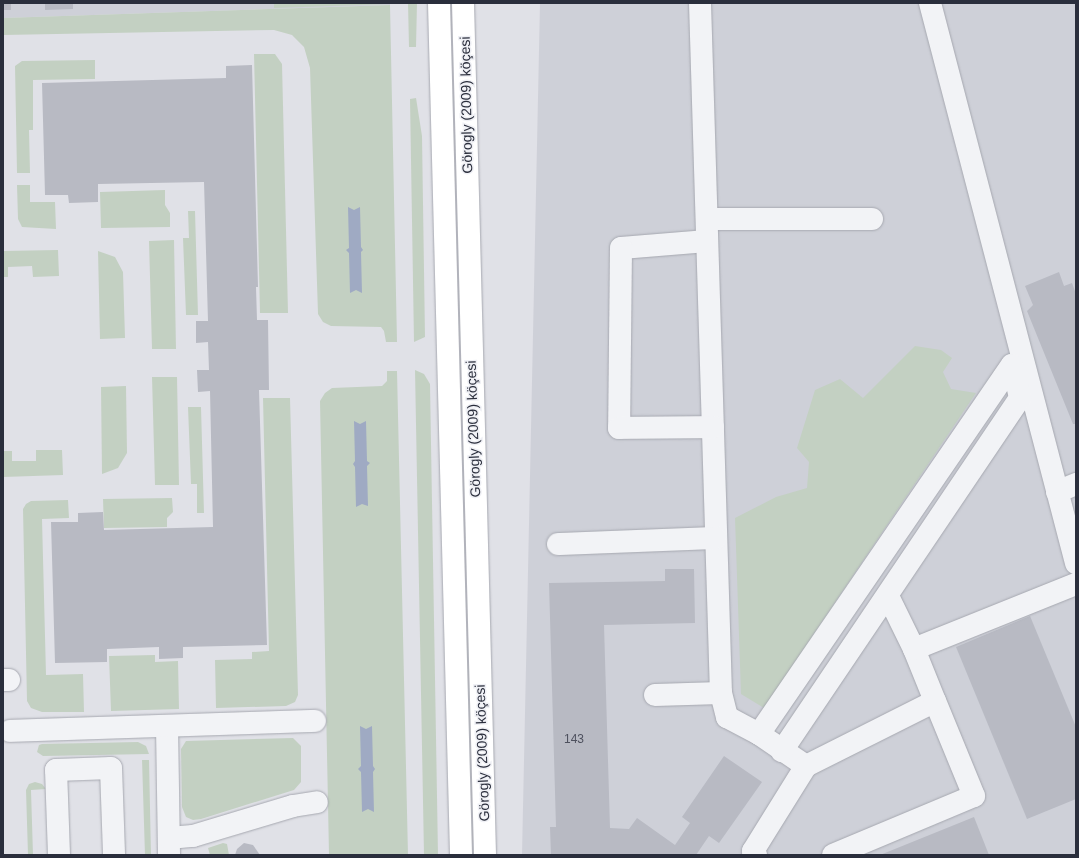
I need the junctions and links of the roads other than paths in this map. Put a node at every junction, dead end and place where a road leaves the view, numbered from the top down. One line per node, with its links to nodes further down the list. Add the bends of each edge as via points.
1 (440, 3): 29 (main road, Görogly (2009) köçesi)
2 (463, 3): 30 (main road, Görogly (2009) köçesi)
3 (700, 3): 6 (street)
4 (930, 3): 9 (street)
5 (872, 219): 6 (street)
6 (707, 220): 7 (street)
7 (708, 241): 8 (street); 8 (street, via 621,248 619,428)
8 (713, 427): 10 (street)
9 (1067, 488): 12 (street)
10 (716, 538): 11 (street); 16 (street)
11 (558, 544)
12 (1076, 563)
13 (1076, 584): 15 (street)
14 (888, 596): 15 (street); 22 (street, via 1020,398 1012,365); 23 (street)
15 (914, 649): 18 (street)
16 (721, 693): 17 (street); 22 (street, via 727,717)
17 (655, 696)
18 (935, 701): 24 (street); 32 (street, via 974,796)
19 (315, 721): 20 (street)
20 (167, 726): 21 (street); 26 (street)
21 (10, 731)
22 (759, 734): 23 (street)
23 (782, 751): 24 (street)
24 (806, 766): 31 (street, via 753,851)
25 (317, 802): 26 (street, via 293,806 192,836)
26 (169, 847)
27 (59, 855): 28 (street, via 56,770 111,768)
28 (114, 855)
29 (461, 855)
30 (485, 855)
31 (756, 855)
32 (833, 855)

